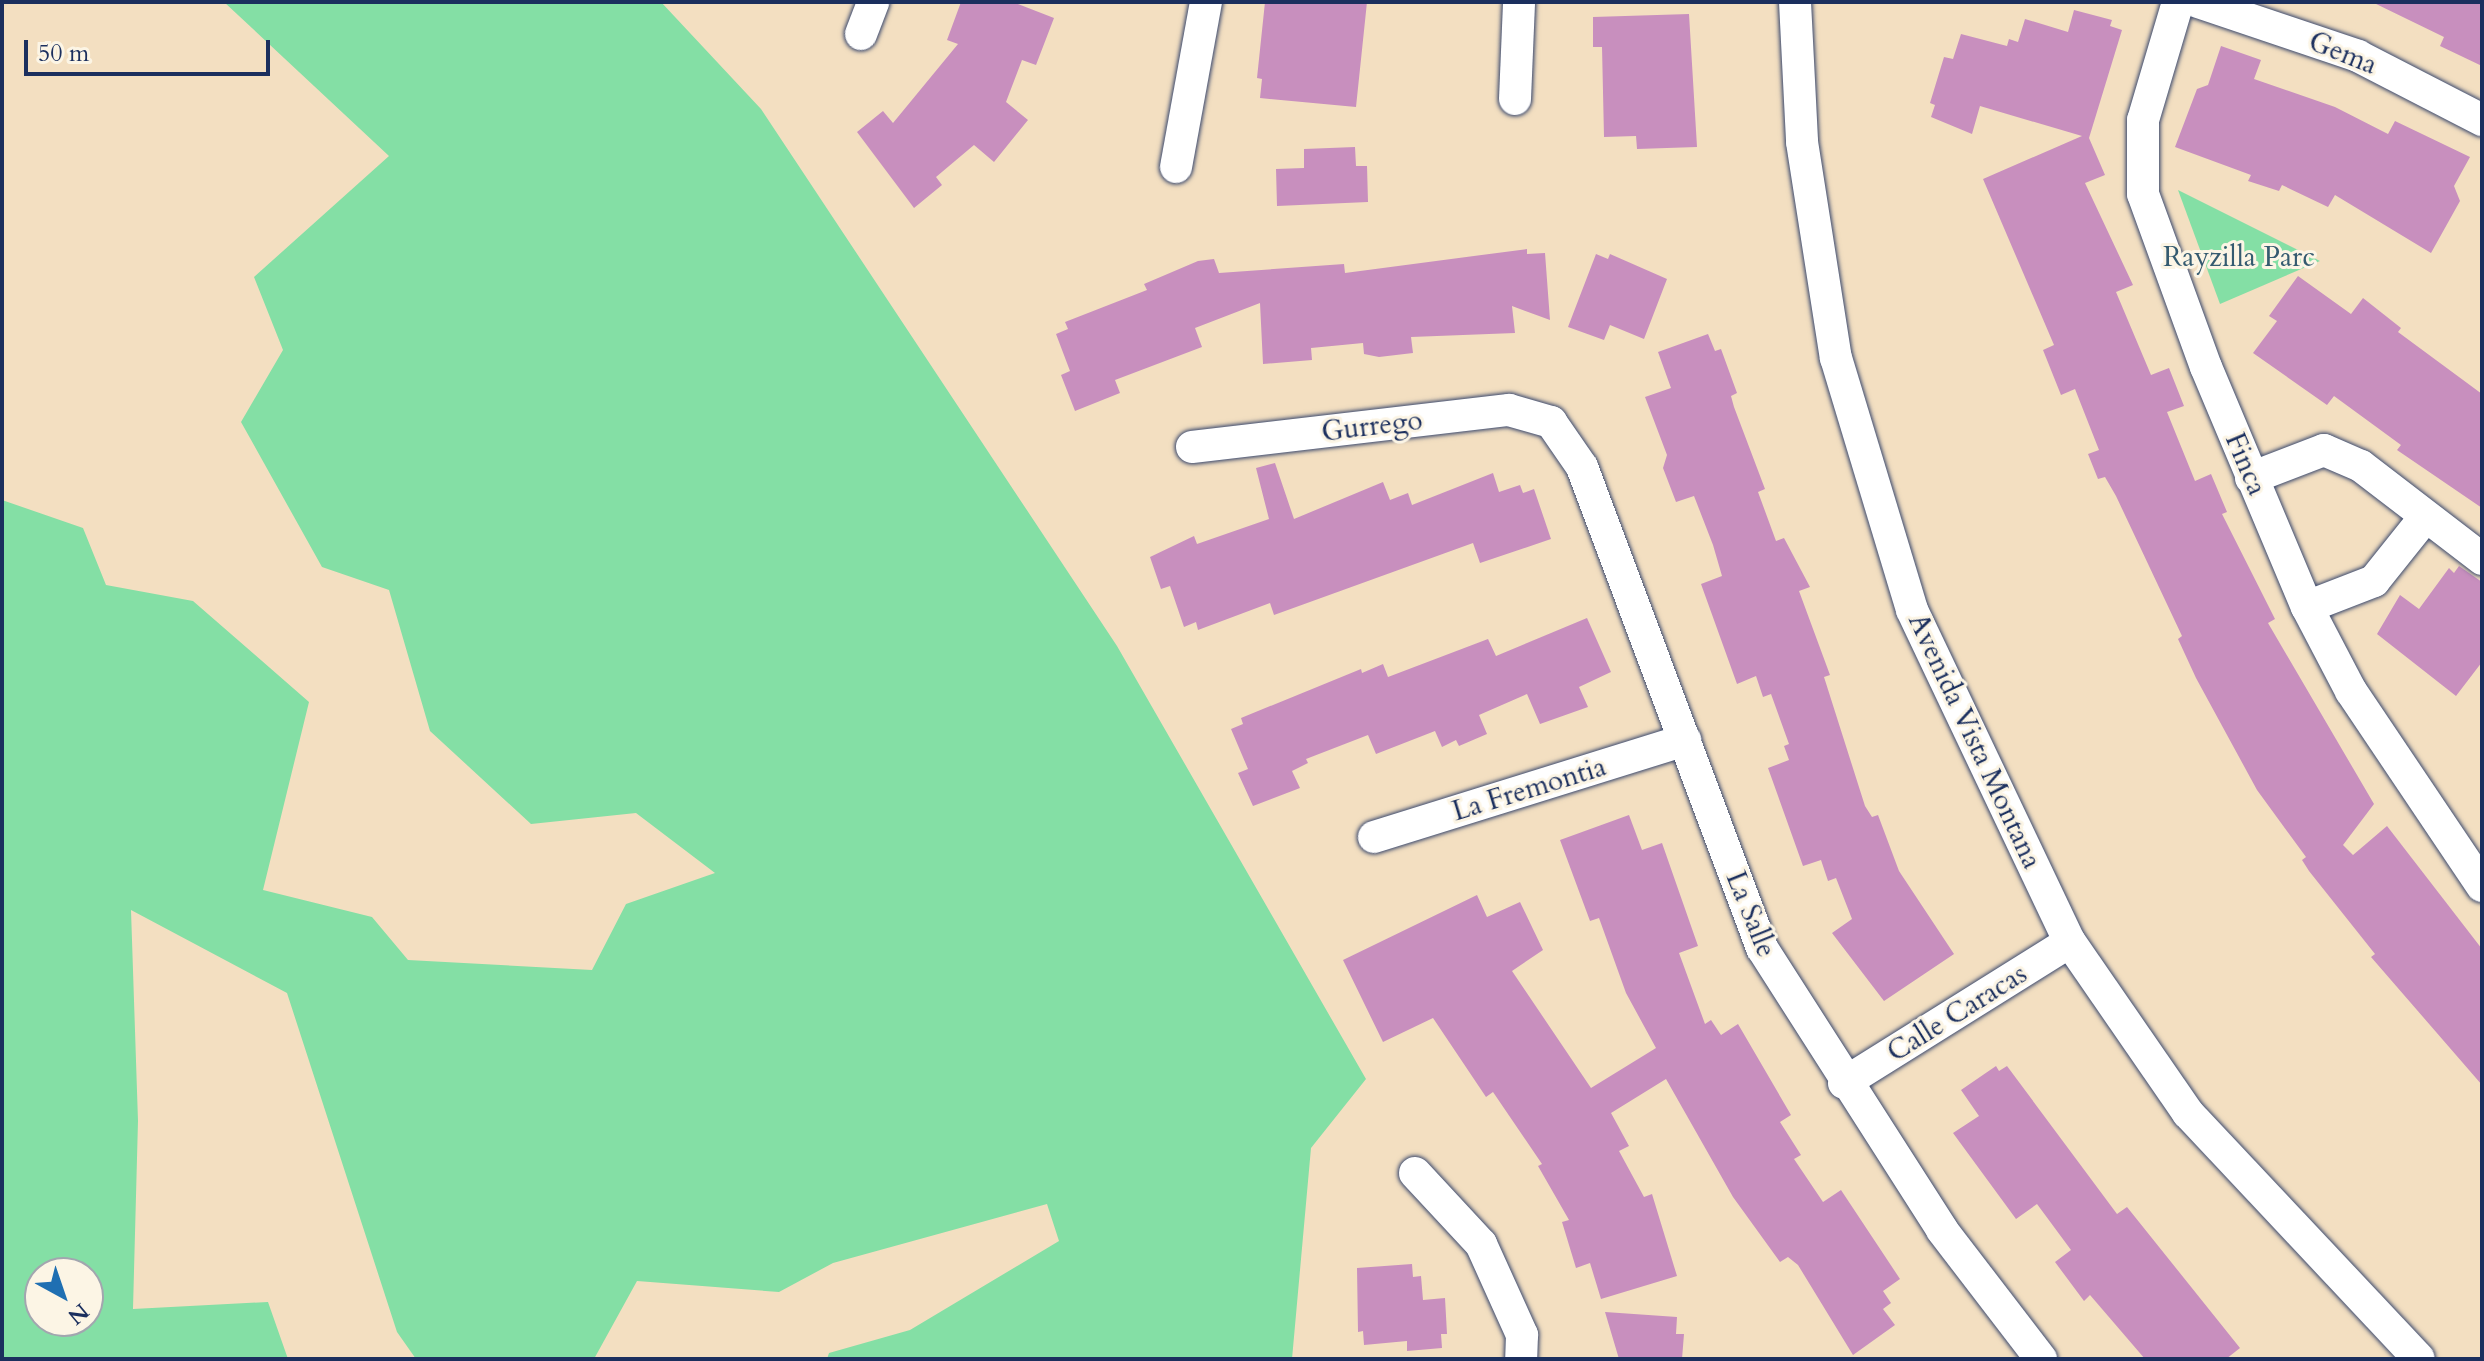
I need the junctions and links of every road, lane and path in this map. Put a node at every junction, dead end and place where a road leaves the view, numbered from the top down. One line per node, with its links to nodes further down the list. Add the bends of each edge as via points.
1 (873, 2): 7 (street)
2 (1206, 2): 10 (street)
3 (1519, 2): 8 (street)
4 (1795, 2): 20 (street, Avenida Vista Montana, via 1802,142 1836,358 1912,610)
5 (2178, 2): 13 (street, Finca, via 2143,120 2143,194)
6 (2198, 2): 9 (street, Gema, via 2358,56)
7 (861, 34)
8 (1515, 99)
9 (2482, 120)
10 (1176, 167)
11 (1551, 422): 12 (street, Gurrego, via 1509,410); 17 (street, La Salle, via 1582,467)
12 (1192, 447)
13 (2251, 478): 14 (street, via 2324,450 2361,466); 16 (street, Finca)
14 (2425, 517): 15 (street); 16 (street, via 2374,581)
15 (2482, 559)
16 (2307, 607): 19 (street, Finca, via 2351,691)
17 (1685, 740): 18 (street, La Fremontia); 21 (street, La Salle, via 1762,948)
18 (1374, 837)
19 (2482, 886)
20 (2070, 942): 21 (street, Calle Caracas); 25 (street, Avenida Vista Montana, via 2188,1113)
21 (1844, 1083): 24 (street, La Salle, via 1942,1230)
22 (1415, 1173): 23 (street, via 1481,1244 1522,1335)
23 (1521, 1359)
24 (2041, 1359)
25 (2419, 1359)

